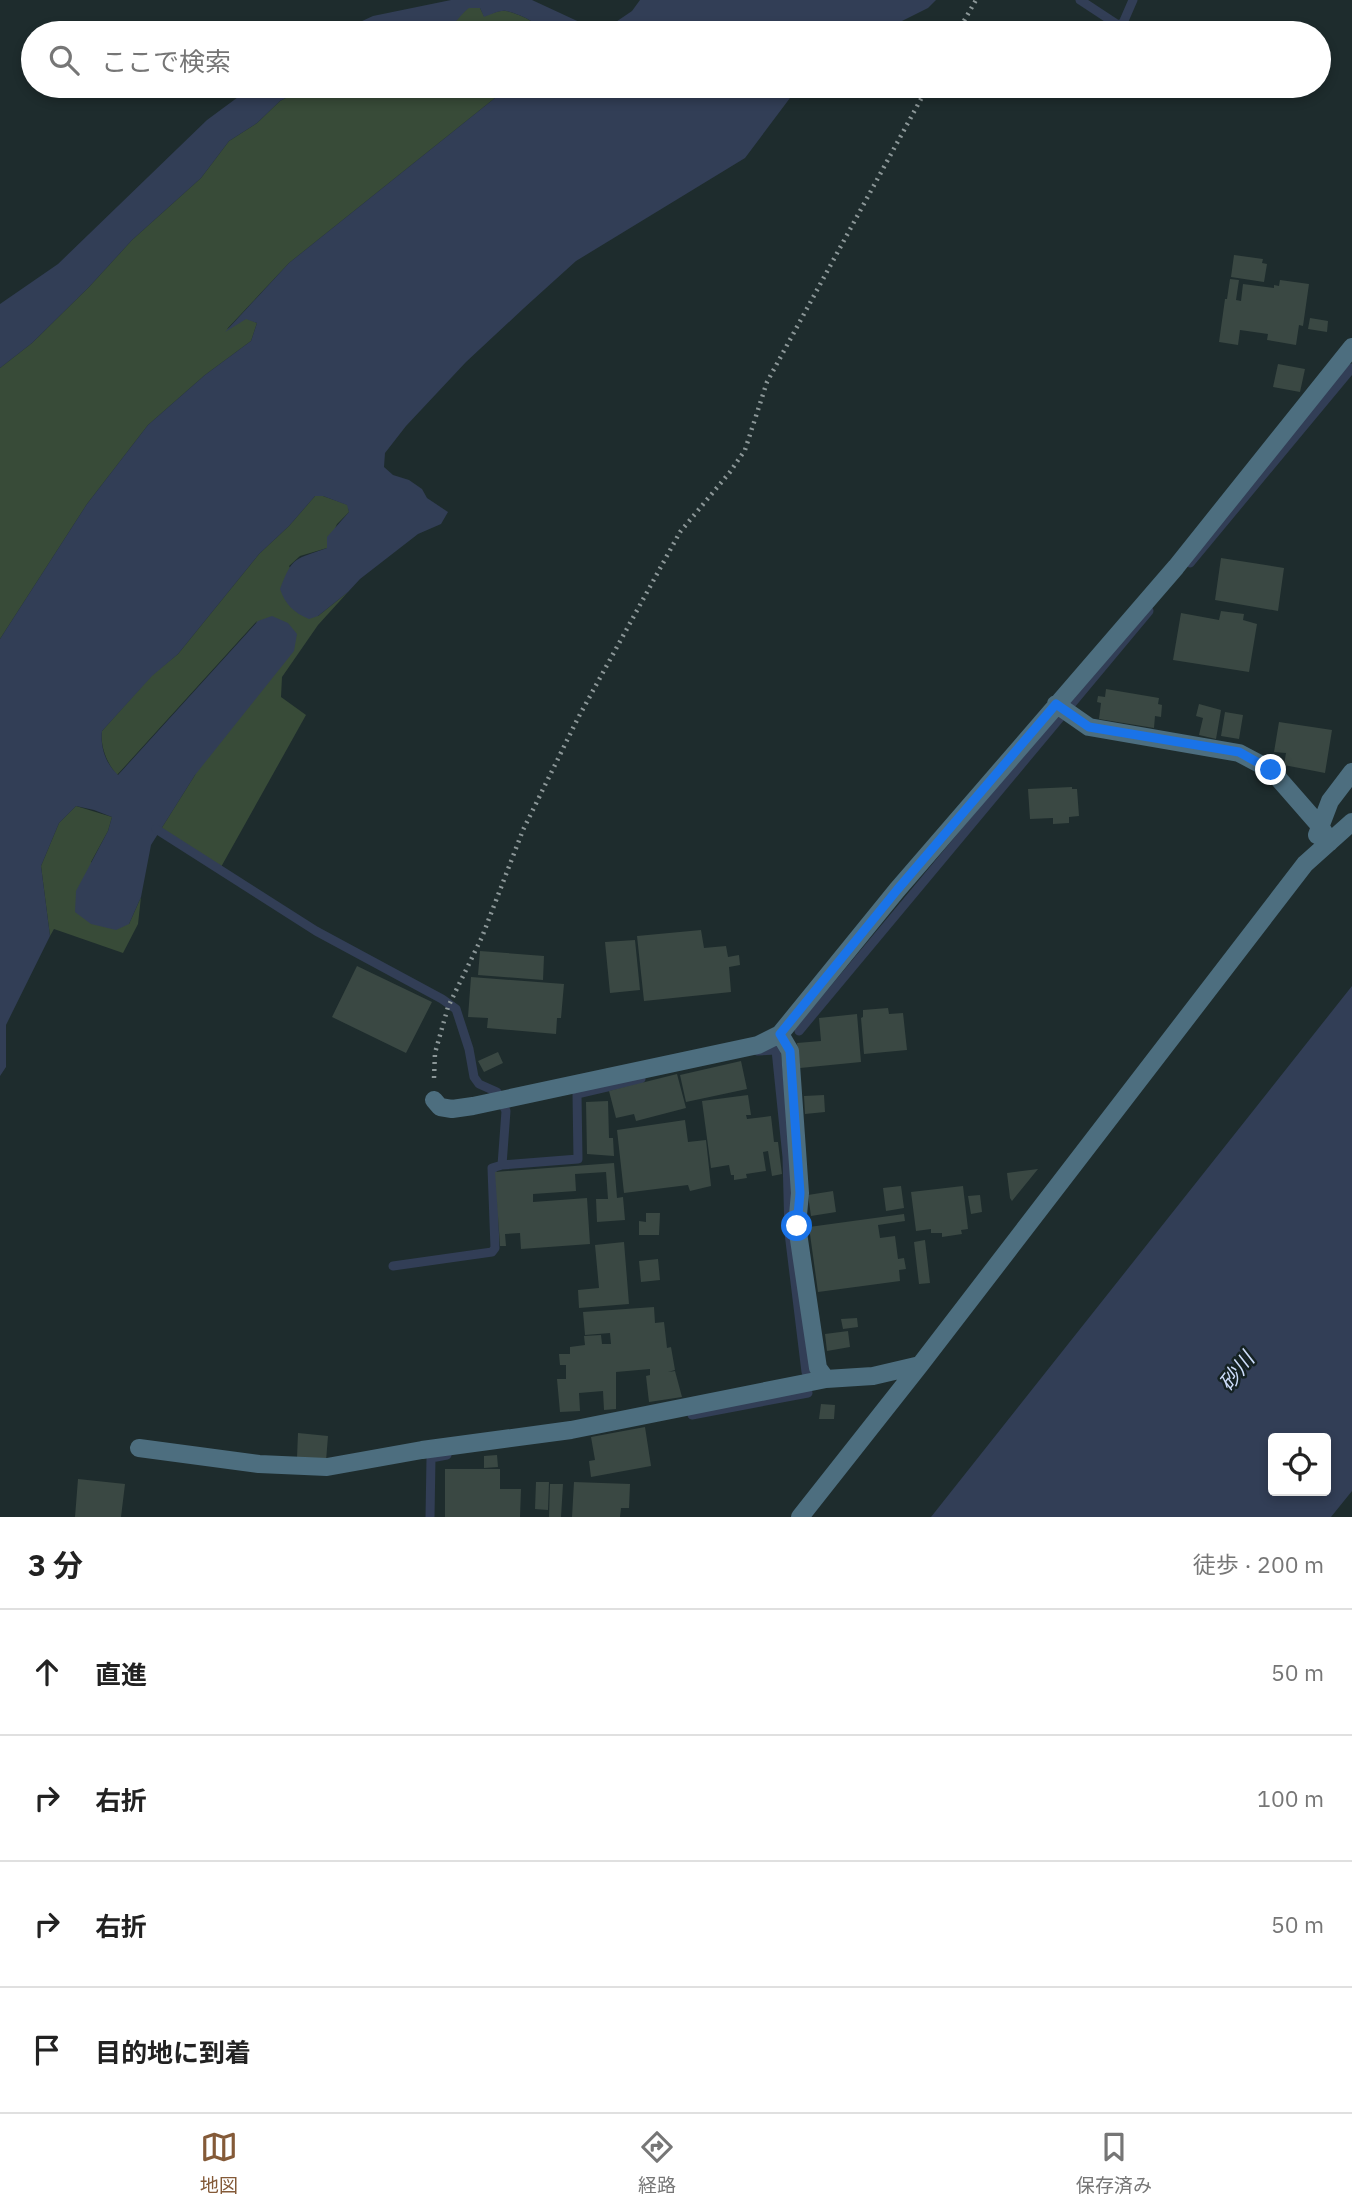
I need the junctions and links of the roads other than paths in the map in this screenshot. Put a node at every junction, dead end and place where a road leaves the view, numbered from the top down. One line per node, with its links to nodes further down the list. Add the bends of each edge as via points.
1 (1352, 347): 2 (street)
2 (1063, 708): 5 (street, via 1089,727 1239,752 1271,770); 8 (street, via 897,890)
3 (1352, 772): 5 (street, via 1330,801)
4 (1352, 822): 6 (street)
5 (1320, 826): 6 (street); 7 (street)
6 (1330, 842): 7 (street)
7 (1305, 864): 10 (street)
8 (780, 1034): 9 (street, via 758,1045 452,1109 440,1107); 11 (street, via 790,1051 800,1254 818,1368)
9 (434, 1100)
10 (920, 1365): 11 (street, via 873,1376); 13 (street)
11 (826, 1379): 12 (street, via 571,1430 327,1467 259,1464)
12 (139, 1448)
13 (800, 1517)

